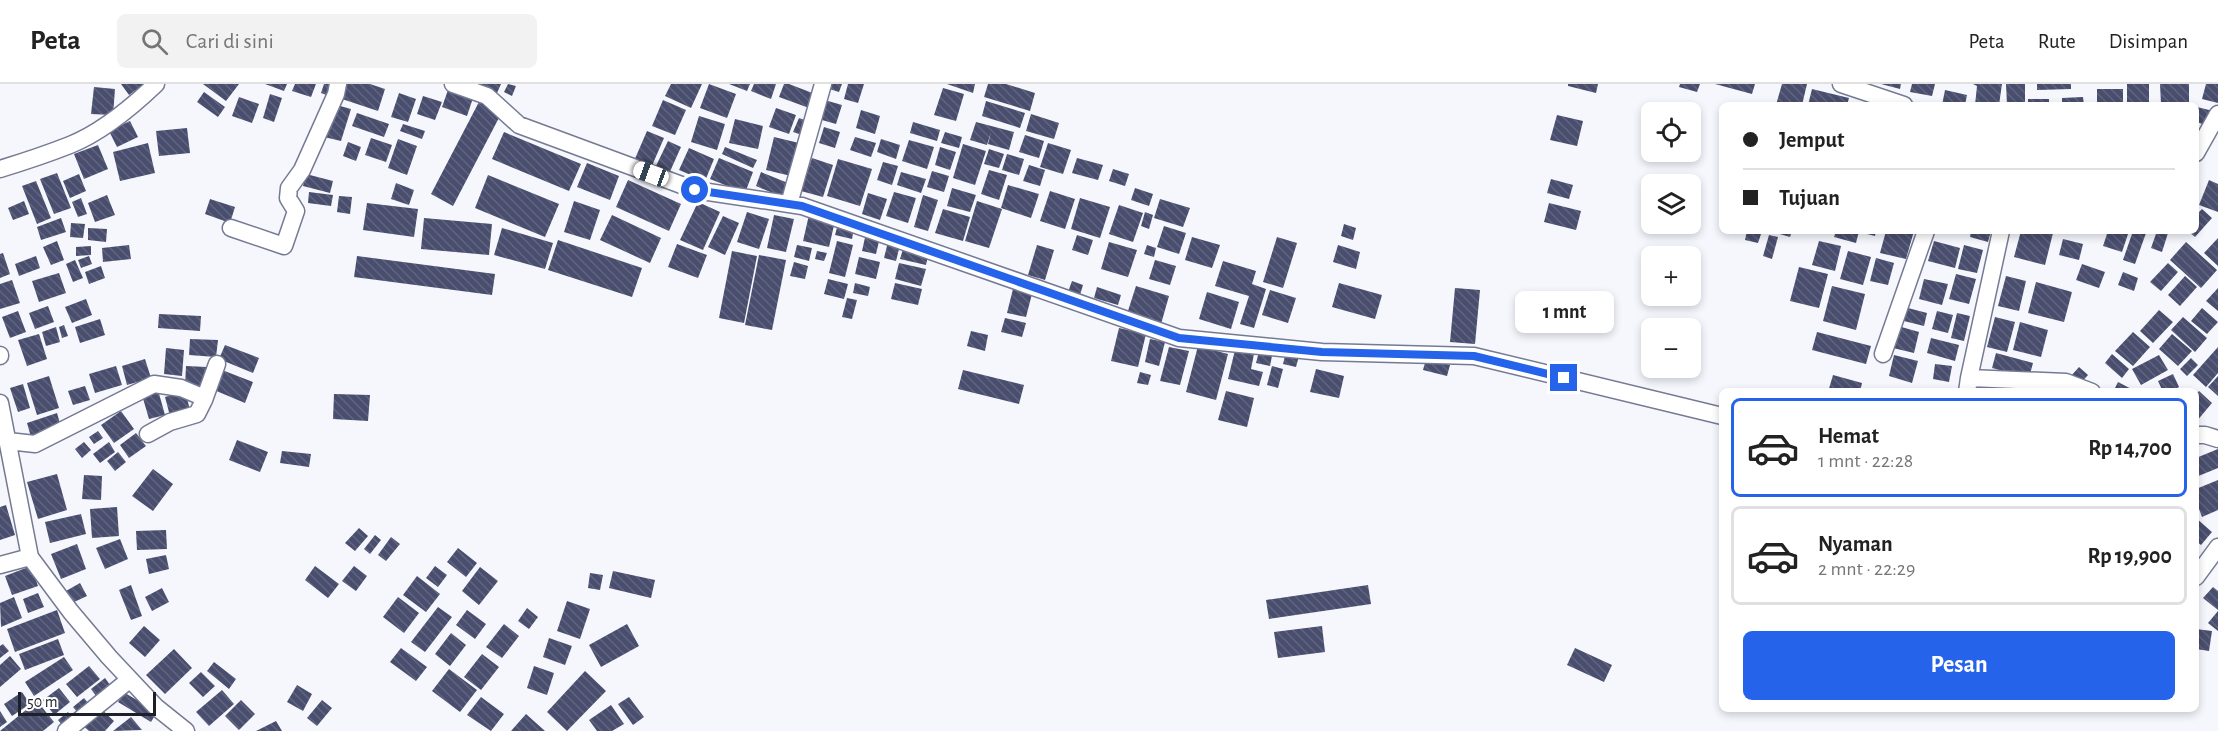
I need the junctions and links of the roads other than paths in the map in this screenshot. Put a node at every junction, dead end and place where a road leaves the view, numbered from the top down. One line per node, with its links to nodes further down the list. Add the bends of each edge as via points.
1 (156, 84): 9 (street, via 138,102 71,145)
2 (338, 84): 11 (street, via 302,170 289,188 288,198 296,211 284,246)
3 (453, 84): 10 (street, via 487,96 519,125 695,190)
4 (823, 84): 10 (street)
5 (1841, 84): 6 (street)
6 (1895, 102)
7 (2218, 114): 8 (street)
8 (2199, 148)
9 (0, 169)
10 (789, 204): 20 (street, via 1179,338 1322,352 1474,356)
11 (231, 228)
12 (1925, 234): 14 (street)
13 (2000, 234): 16 (street)
14 (1883, 354)
15 (217, 364): 18 (street)
16 (1968, 385): 17 (street, via 2066,382)
17 (2082, 388)
18 (204, 400): 21 (street, via 197,414); 24 (street, via 182,388 154,384 35,444)
19 (0, 403): 24 (street)
20 (1719, 416)
21 (148, 434)
22 (2199, 435): 23 (street)
23 (2218, 439)
24 (8, 441): 26 (street)
25 (2218, 547): 28 (street)
26 (30, 557): 27 (street); 29 (street, via 70,612)
27 (0, 566)
28 (2199, 573)
29 (129, 680): 30 (street); 31 (street)
30 (66, 731)
31 (186, 731)

